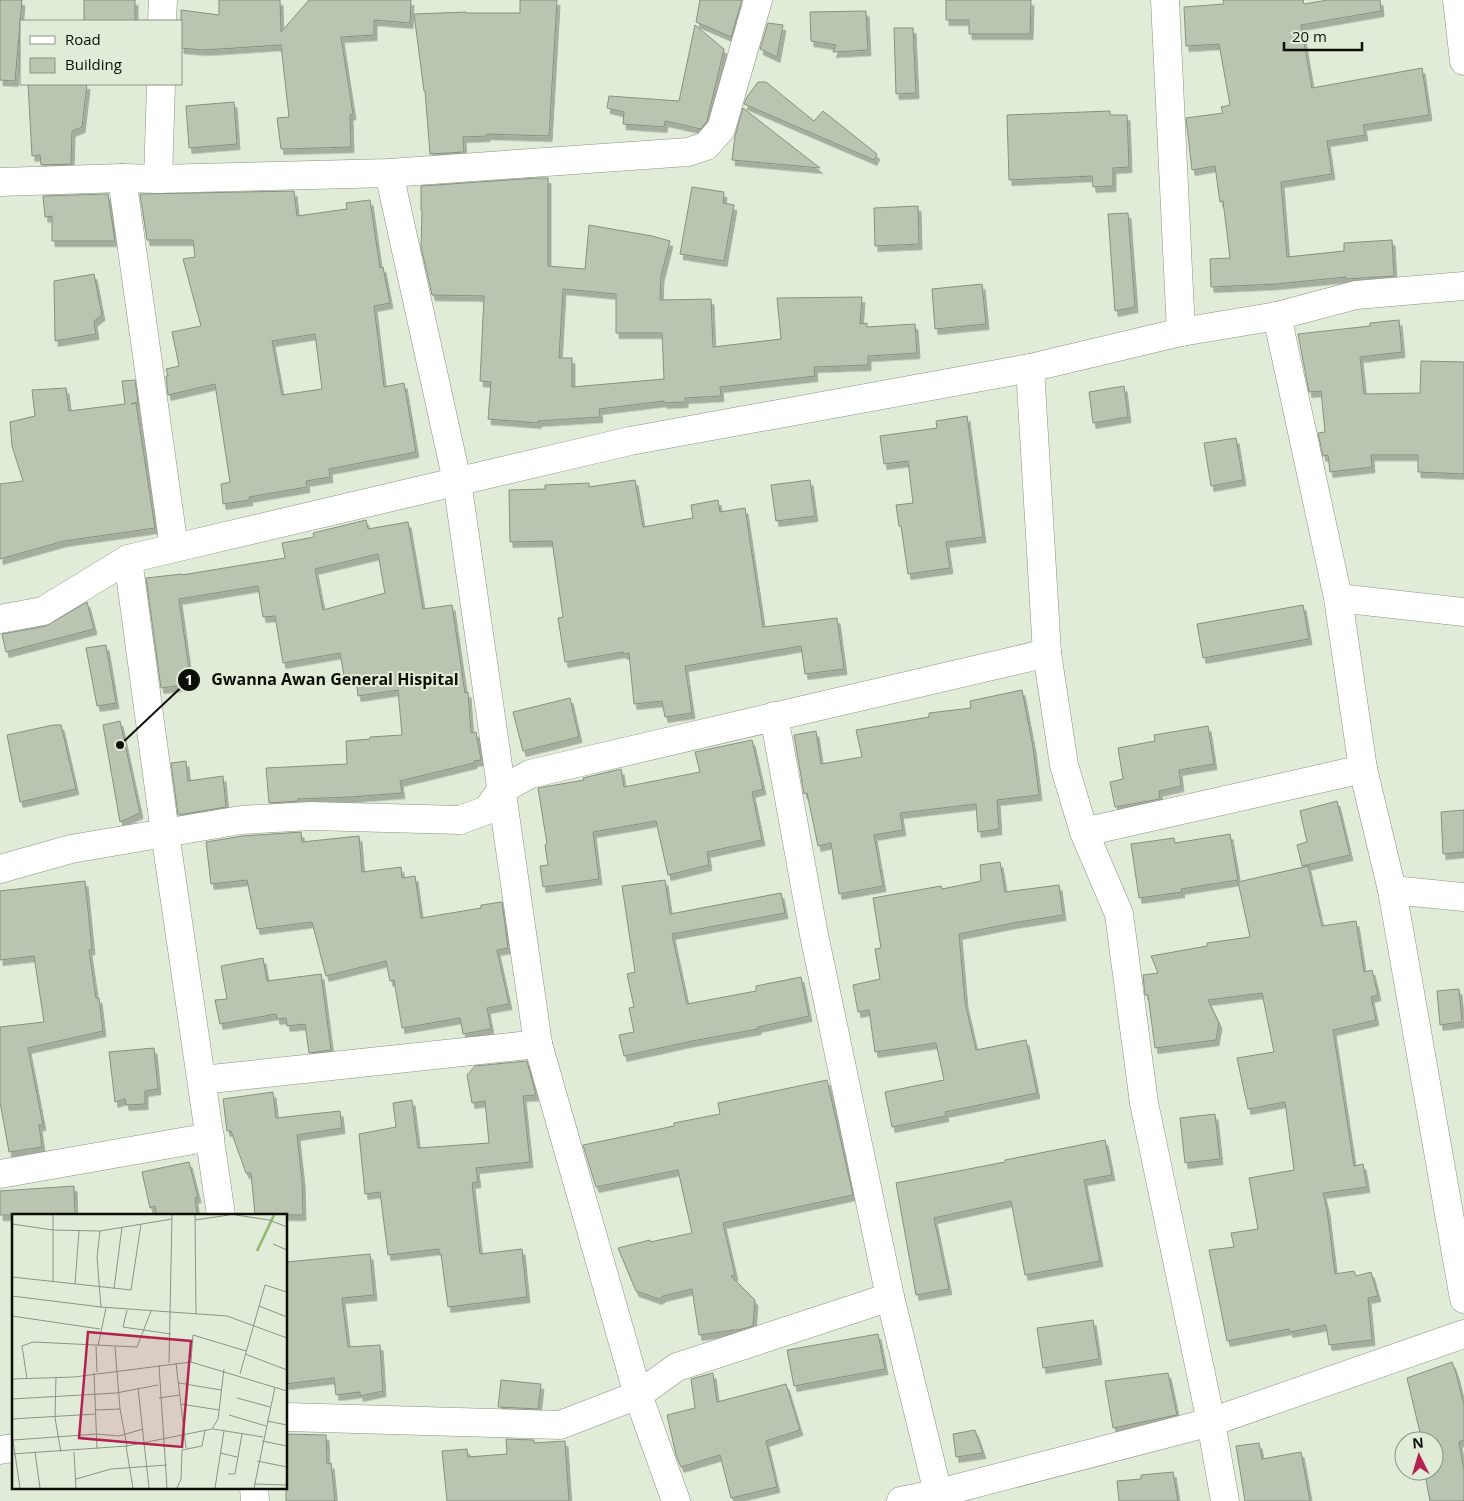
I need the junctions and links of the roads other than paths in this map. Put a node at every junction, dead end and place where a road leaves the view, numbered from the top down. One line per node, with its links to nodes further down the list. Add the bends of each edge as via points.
1 (163, 0): 5 (street)
2 (758, 0): 8 (street, via 721,129 706,146 688,152)
3 (1165, 0): 14 (street)
4 (1457, 0): 6 (street)
5 (162, 20)
6 (1464, 61)
7 (161, 85): 10 (street)
8 (389, 173): 10 (street); 16 (street)
9 (122, 178): 10 (street); 11 (street); 17 (street)
10 (158, 179)
11 (0, 182)
12 (1464, 286): 13 (street, via 1356,295)
13 (1277, 316): 14 (street); 19 (street)
14 (1181, 332): 15 (street)
15 (1030, 368): 16 (street, via 630,441); 22 (street)
16 (457, 481): 17 (street); 25 (street)
17 (174, 548): 18 (street)
18 (128, 559): 21 (street, via 43,611); 27 (street)
19 (1338, 598): 20 (street); 24 (street)
20 (1464, 612)
21 (0, 619)
22 (1048, 653): 23 (street); 26 (street, via 1064,765)
23 (774, 716): 25 (street, via 530,774); 36 (street, via 813,930)
24 (1363, 769): 26 (street); 29 (street)
25 (501, 790): 27 (street, via 487,810 460,820 311,816 241,820); 31 (street)
26 (1084, 832): 41 (street, via 1119,914 1144,1103)
27 (165, 833): 28 (street, via 71,850); 32 (street)
28 (0, 869)
29 (1392, 890): 30 (street); 37 (street)
30 (1464, 897)
31 (538, 1044): 32 (street); 39 (street)
32 (202, 1080): 33 (street)
33 (210, 1137): 34 (street); 35 (street)
34 (0, 1174)
35 (221, 1214)
36 (890, 1297): 39 (street, via 676,1367); 43 (street)
37 (1464, 1299)
38 (1464, 1334): 41 (street)
39 (638, 1395): 40 (street, via 560,1425); 45 (street)
40 (288, 1417)
41 (1211, 1422): 43 (street); 47 (street)
42 (254, 1488): 44 (street)
43 (940, 1497): 46 (street)
44 (255, 1501)
45 (676, 1501)
46 (901, 1501)
47 (1225, 1501)

